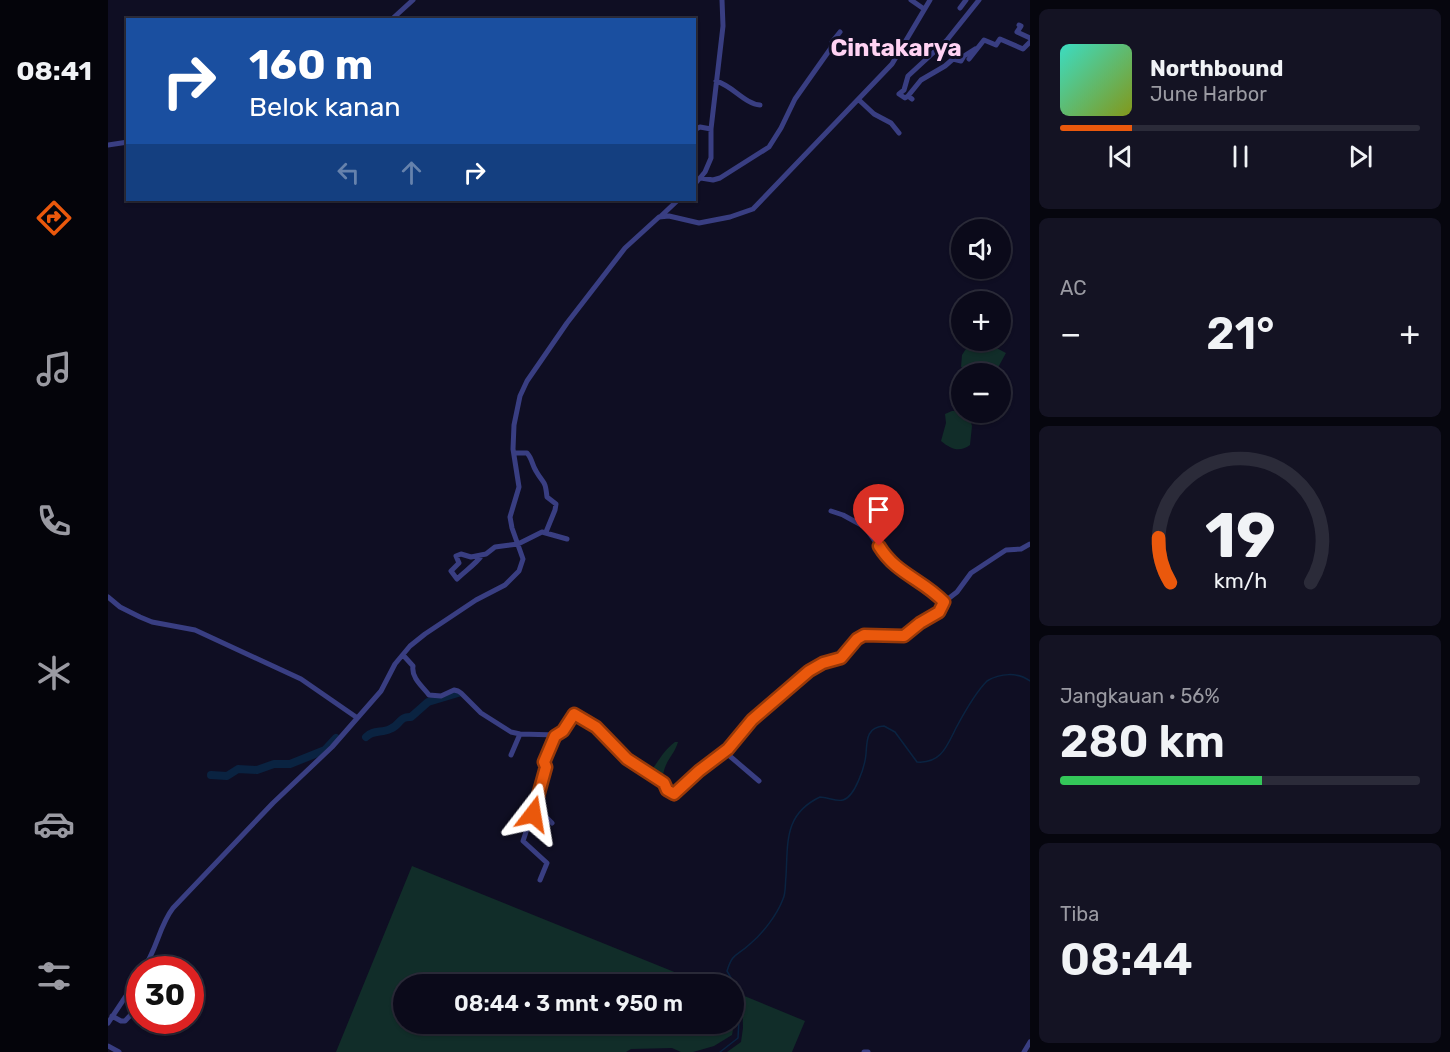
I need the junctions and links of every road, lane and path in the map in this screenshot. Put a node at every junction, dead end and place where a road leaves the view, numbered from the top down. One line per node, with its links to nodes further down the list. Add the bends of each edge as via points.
1 (413, 0): 9 (street)
2 (722, 0): 15 (street)
3 (911, 0): 7 (street)
4 (930, 0): 7 (street)
5 (966, 0): 8 (street)
6 (979, 0): 13 (street, via 947,40 908,76 899,94 910,98 921,80 952,59 961,61)
7 (924, 9): 16 (street, via 892,64)
8 (960, 9)
9 (393, 18)
10 (1019, 25): 12 (street, via 1017,32)
11 (840, 32): 23 (street, via 795,99 769,147 720,178)
12 (1030, 40): 13 (street, via 1023,49 1005,40 1000,39 996,45 984,40)
13 (975, 50): 14 (street)
14 (969, 59)
15 (716, 81): 17 (street, via 727,84 750,103); 19 (street)
16 (859, 100): 20 (street); 26 (street, via 753,209 699,223)
17 (760, 105)
18 (696, 129): 19 (street)
19 (711, 129): 23 (street, via 710,161)
20 (899, 133)
21 (126, 142): 22 (street)
22 (108, 145)
23 (701, 178): 24 (street)
24 (696, 183)
25 (677, 201): 26 (street)
26 (659, 217): 27 (street, via 618,258 527,381 517,404)
27 (514, 453): 29 (street, via 530,456 547,486 547,497 556,504); 31 (street, via 519,487 510,517)
28 (831, 511): 35 (street, via 865,527 892,565 928,586)
29 (546, 532): 30 (street); 31 (street)
30 (567, 539)
31 (518, 544): 33 (street, via 495,547); 36 (street, via 523,562 514,578 425,634)
32 (1030, 544): 35 (street, via 1021,549 1010,548 994,557 971,573)
33 (482, 555): 33 (street, via 456,556 459,563 451,571 457,579)
34 (108, 597): 37 (street, via 140,617 195,630 301,679)
35 (944, 602): 40 (street, via 939,612 904,636 864,635 841,658 809,671 752,720)
36 (402, 655): 37 (street, via 381,691); 38 (street, via 429,695 441,696 454,690 495,723)
37 (356, 717): 46 (street, via 332,747 173,908)
38 (520, 734): 39 (street); 41 (street)
39 (555, 736): 40 (street, via 576,715 596,727 627,759 674,794); 43 (street, via 544,762)
40 (725, 752): 42 (street)
41 (511, 754)
42 (759, 782)
43 (537, 799): 44 (street); 45 (street, via 523,841 547,863)
44 (552, 823)
45 (540, 880)
46 (150, 956)
47 (126, 996): 48 (street)
48 (110, 1019): 49 (street)
49 (126, 1020)
50 (1030, 1042): 53 (street)
51 (108, 1046): 52 (street)
52 (119, 1052)
53 (1024, 1052)

